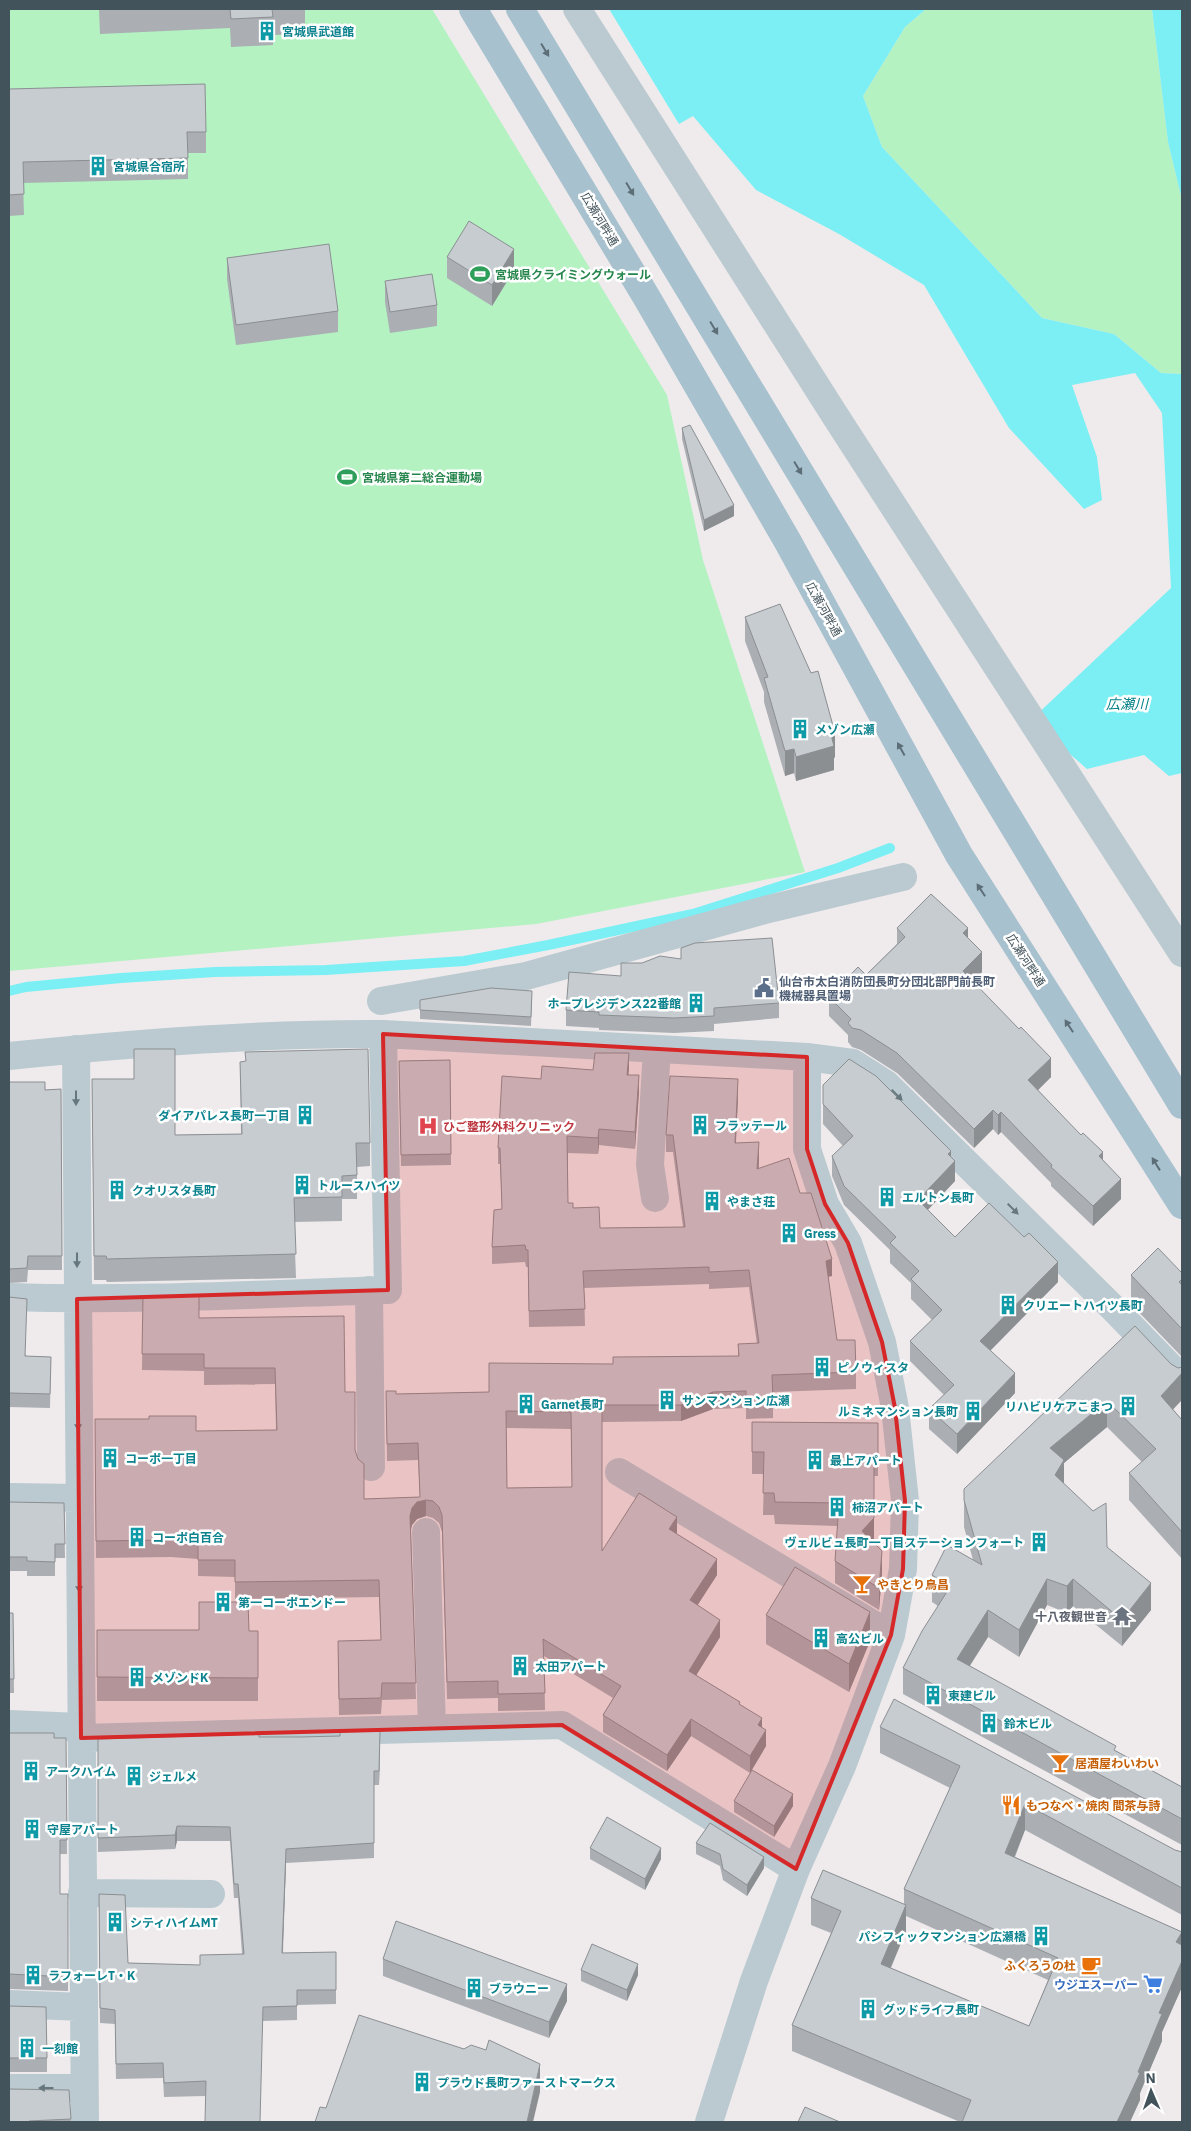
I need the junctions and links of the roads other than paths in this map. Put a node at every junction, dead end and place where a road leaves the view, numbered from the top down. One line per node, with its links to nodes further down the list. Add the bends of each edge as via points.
1 (473, 9): 14 (main road, 広瀬河畔通, one-way to 1, via 959,855 788,542 647,298)
2 (520, 9): 12 (main road, one-way to 12)
3 (577, 9): 5 (street)
4 (903, 877): 6 (street, via 765,910 526,976)
5 (1182, 953)
6 (381, 1001)
7 (383, 1034): 8 (street, via 314,1034); 9 (street); 15 (street, via 388,1290)
8 (76, 1049): 10 (street); 17 (street, one-way to 17)
9 (657, 1049): 11 (street); 13 (street, via 650,1164)
10 (9, 1056)
11 (807, 1057): 18 (street, one-way to 18, via 853,1062 886,1084); 24 (street, via 807,1149 825,1204 848,1243 873,1315 882,1342 895,1408 905,1501 903,1569)
12 (1182, 1105)
13 (655, 1198)
14 (1182, 1205)
15 (369, 1290): 17 (street, via 226,1297); 19 (street)
16 (9, 1297): 17 (street)
17 (77, 1299): 22 (street, one-way to 22)
18 (1182, 1379)
19 (371, 1467)
20 (619, 1472): 24 (street)
21 (9, 1497): 22 (street)
22 (78, 1498): 29 (street, one-way to 29)
23 (426, 1532): 28 (street)
24 (891, 1635): 25 (street)
25 (869, 1694): 26 (street); 30 (street, via 842,1766)
26 (895, 1708)
27 (9, 1724): 29 (street)
28 (432, 1728): 29 (street); 30 (street, via 562,1725)
29 (81, 1732): 31 (street)
30 (796, 1869): 38 (street, via 754,1981)
31 (82, 1893): 32 (street); 34 (street)
32 (211, 1894)
33 (9, 2004): 34 (street)
34 (83, 2007): 36 (street)
35 (9, 2088): 36 (street, one-way to 35)
36 (84, 2088): 37 (street)
37 (84, 2122)
38 (709, 2122)

